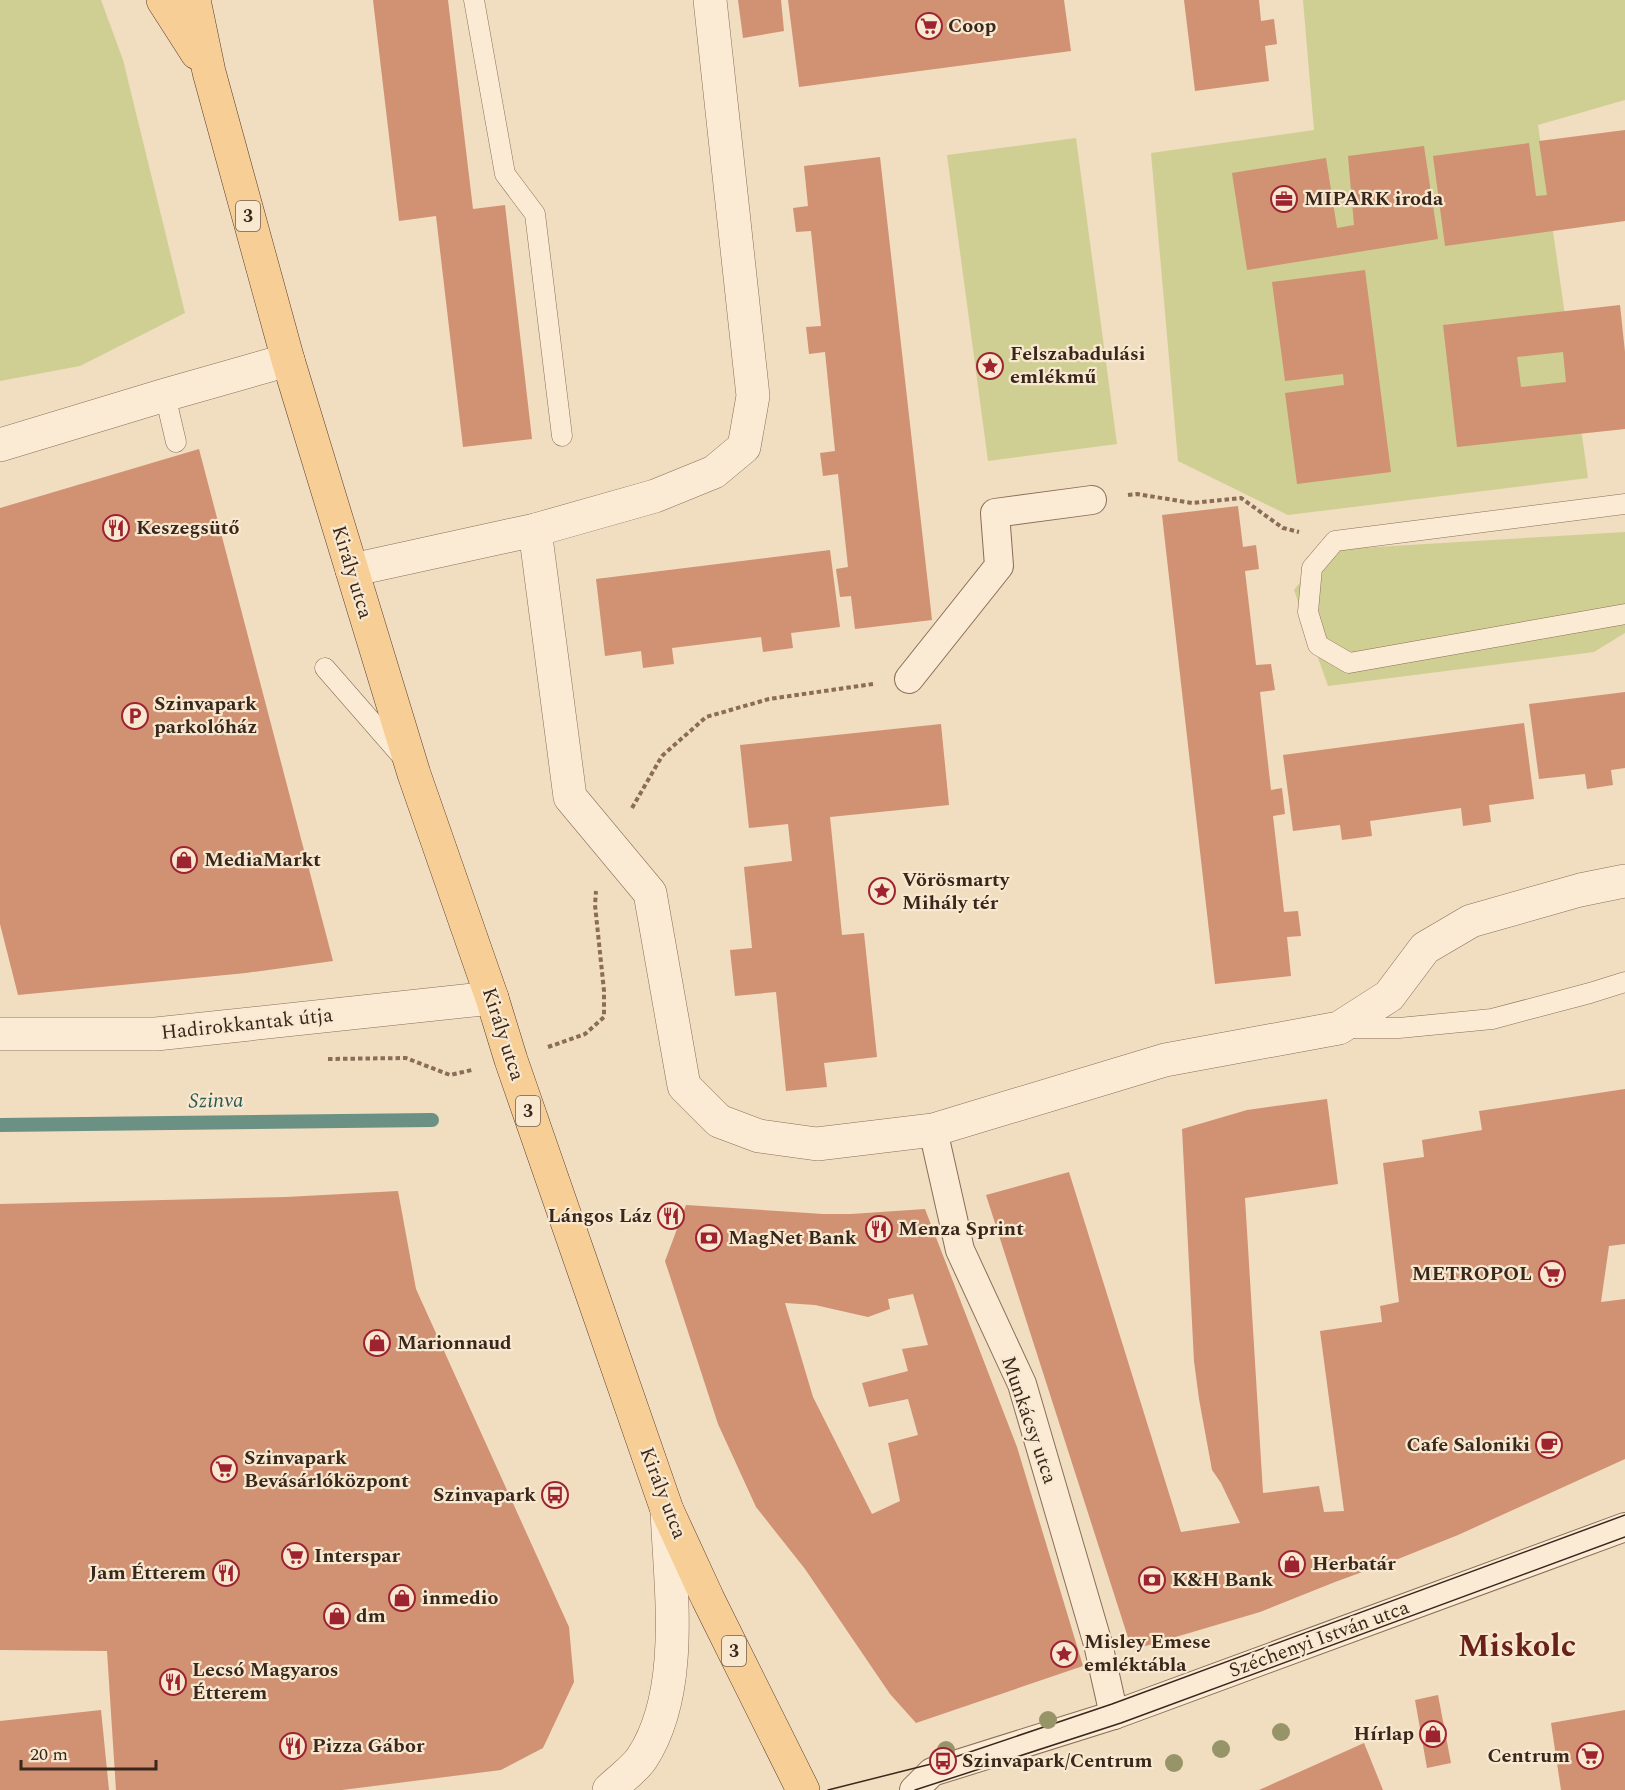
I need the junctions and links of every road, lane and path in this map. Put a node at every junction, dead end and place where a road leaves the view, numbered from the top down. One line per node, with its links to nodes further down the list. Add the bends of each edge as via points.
1 (163, 0): 5 (main road, Király utca / 3)
2 (194, 0): 5 (main road, Király utca / 3)
3 (474, 0): 8 (lane, via 505,174 536,214)
4 (710, 0): 13 (street, via 753,396 744,447 714,472 655,496)
5 (209, 72): 6 (main road, Király utca / 3)
6 (288, 360): 7 (street); 15 (main road, Király utca / 3)
7 (165, 394): 9 (lane); 10 (street)
8 (562, 436)
9 (176, 442)
10 (0, 445)
11 (1092, 500): 14 (path, via 1137,494 1192,503 1241,498 1283,528); 18 (street, via 995,513 999,566)
12 (1625, 504): 14 (lane)
13 (535, 530): 15 (street); 25 (street, via 570,797 650,893 684,1086 719,1121 759,1136 817,1144)
14 (1335, 541): 16 (lane, via 1312,568 1308,612 1318,645 1349,663)
15 (352, 570): 19 (main road, Király utca / 3)
16 (1625, 614)
17 (325, 668): 19 (lane, via 394,745)
18 (909, 679)
19 (414, 774): 22 (main road, Király utca / 3)
20 (1625, 881): 23 (street, via 1471,921 1425,948 1389,996)
21 (1625, 982): 23 (lane, via 1492,1019 1399,1028)
22 (492, 998): 24 (street, Hadirokkantak útja, via 156,1034); 26 (main road, Király utca / 3)
23 (1339, 1028): 25 (street, via 1165,1060)
24 (0, 1034)
25 (933, 1130): 28 (street, Munkácsy utca, via 960,1250 1022,1384 1098,1644)
26 (667, 1510): 29 (street, via 672,1639 668,1692 656,1731 641,1760); 30 (main road, Király utca / 3)
27 (1625, 1527): 28 (street, Széchenyi István utca)
28 (1114, 1714): 31 (street, Széchenyi István utca, via 932,1772)
29 (609, 1790)
30 (803, 1790)
31 (914, 1790)

